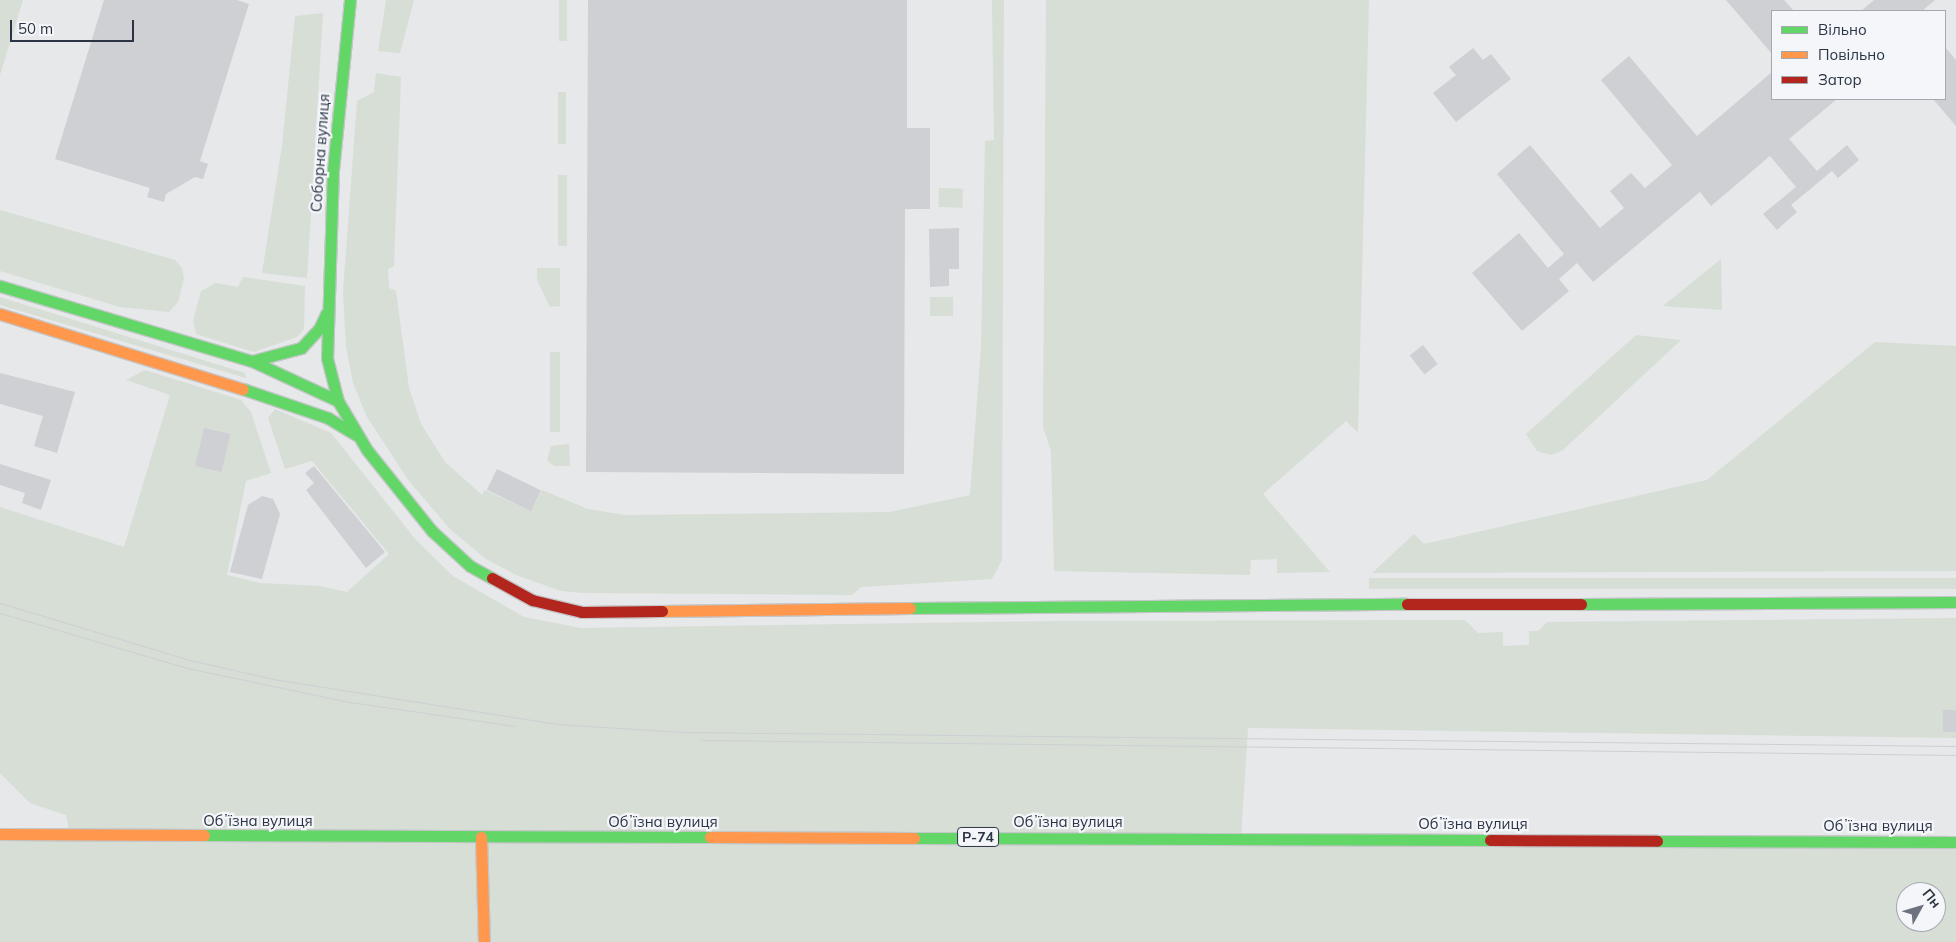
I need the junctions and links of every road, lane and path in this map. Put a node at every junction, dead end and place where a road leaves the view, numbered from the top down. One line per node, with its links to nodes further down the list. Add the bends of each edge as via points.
1 (350, 0): 3 (street, Соборна вулиця, via 333,169)
2 (0, 286): 5 (street)
3 (328, 309): 5 (street, via 319,329 301,348); 6 (street, Соборна вулиця, via 327,358)
4 (0, 314): 7 (street, via 274,398 328,418)
5 (252, 361): 6 (street)
6 (338, 401): 7 (street, Соборна вулиця)
7 (358, 436): 8 (street, via 432,531 470,566 532,600 582,612 1025,606)
8 (1956, 602)
9 (0, 834): 10 (street, Обʼїзна вулиця / Р-74)
10 (481, 838): 11 (street, Обʼїзна вулиця / Р-74); 12 (street)
11 (1956, 842)
12 (484, 942)

